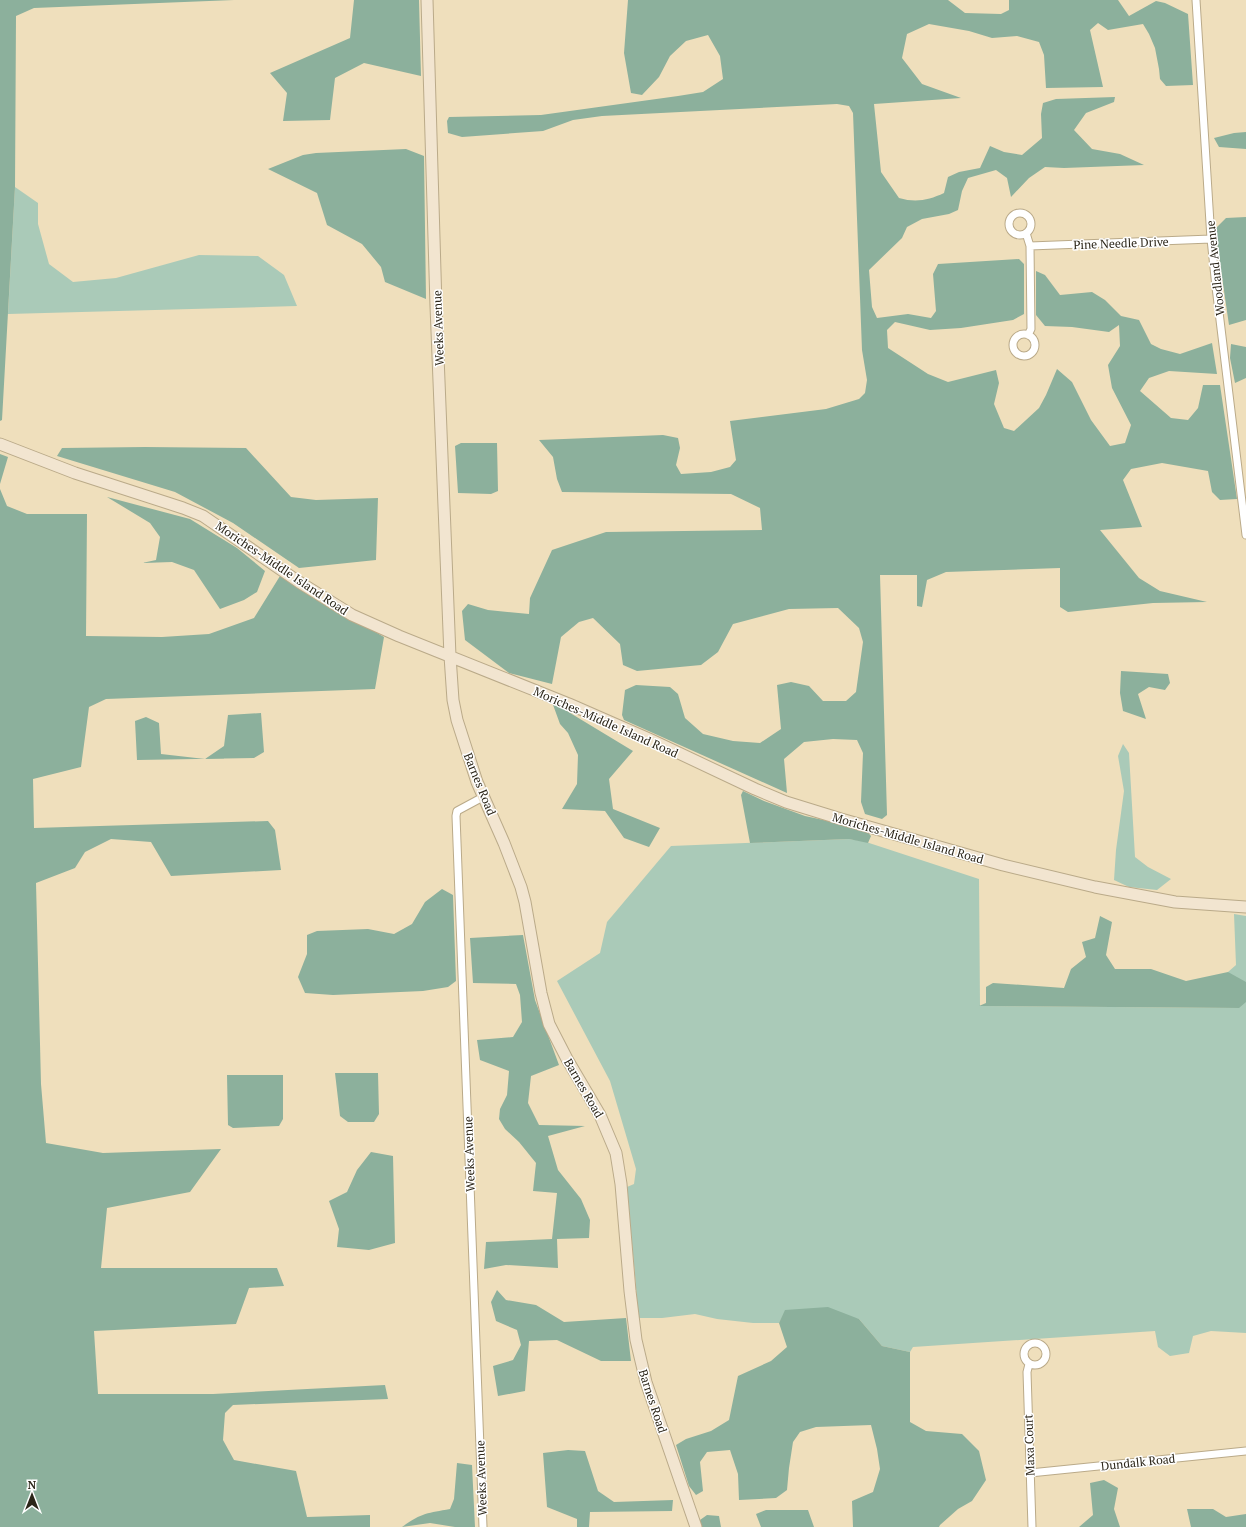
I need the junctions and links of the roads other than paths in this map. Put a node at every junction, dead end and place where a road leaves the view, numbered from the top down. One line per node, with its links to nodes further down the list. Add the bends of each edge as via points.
1 (427, 0): 9 (street, Weeks Avenue)
2 (1196, 0): 4 (street, Woodland Avenue)
3 (1026, 233): 5 (street)
4 (1211, 239): 5 (street, Pine Needle Drive); 8 (street, Woodland Avenue)
5 (1030, 246): 6 (street)
6 (1028, 335)
7 (0, 444): 9 (street, Moriches-Middle Island Road, via 75,473 203,516 352,615)
8 (1246, 535)
9 (450, 656): 10 (street, Barnes Road, via 457,720); 11 (street, Moriches-Middle Island Road, via 569,704 802,808 1003,865 1095,887 1175,902)
10 (483, 797): 15 (street, Weeks Avenue, via 457,811 456,816); 16 (street, Barnes Road, via 507,848 521,887 541,993 550,1024 600,1116 616,1153 637,1346 646,1382)
11 (1246, 907)
12 (1029, 1364): 14 (street, Maxa Court, via 1027,1372)
13 (1246, 1451): 14 (street, Dundalk Road)
14 (1030, 1472): 17 (street, Maxa Court)
15 (483, 1527)
16 (696, 1527)
17 (1032, 1527)

